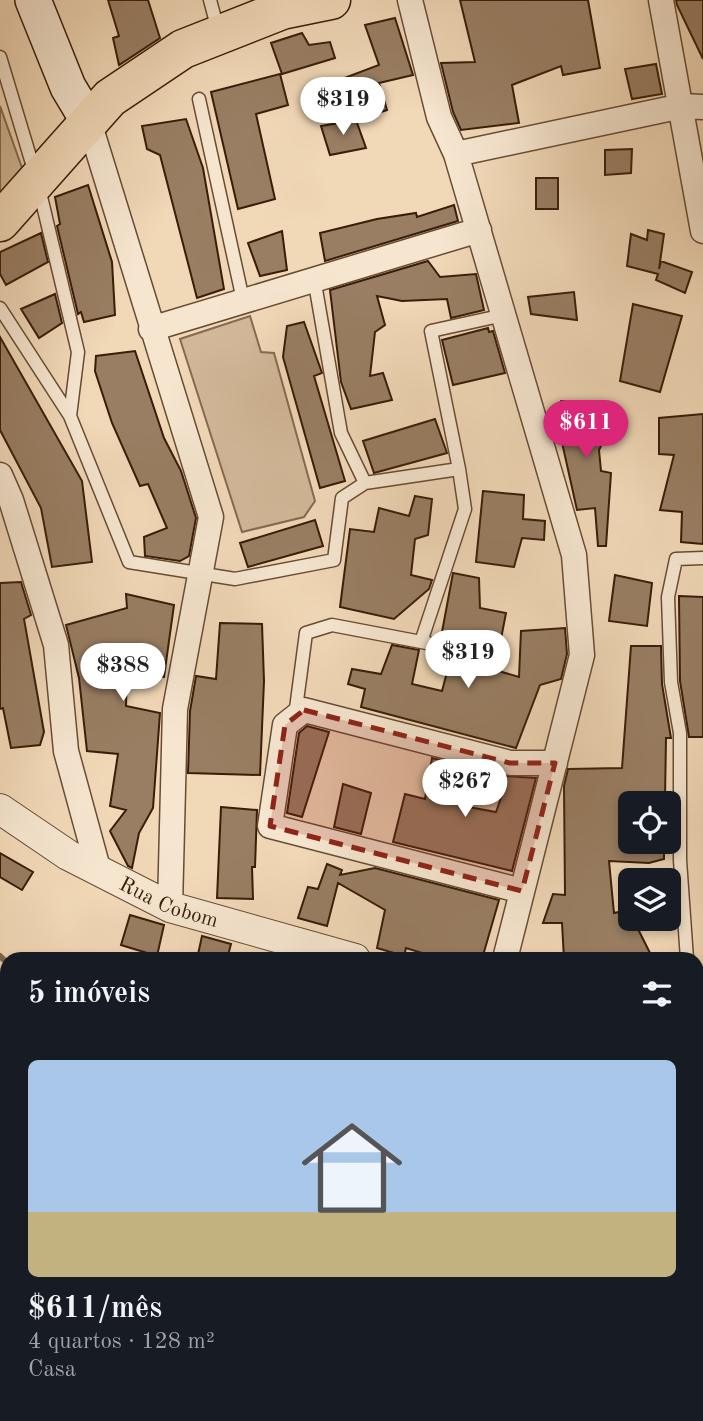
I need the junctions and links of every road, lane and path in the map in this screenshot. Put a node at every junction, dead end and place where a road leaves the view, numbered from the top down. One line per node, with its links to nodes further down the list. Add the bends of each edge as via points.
1 (33, 0): 9 (main road, via 68,87)
2 (331, 0): 5 (main road)
3 (410, 0): 10 (street, via 439,117)
4 (661, 0): 8 (street)
5 (214, 17): 9 (main road, via 183,49 120,90)
6 (0, 57): 11 (lane)
7 (200, 99): 16 (lane)
8 (693, 107): 10 (street); 14 (street)
9 (89, 122): 11 (main road); 19 (street)
10 (456, 154): 13 (street)
11 (37, 180): 12 (main road); 20 (lane, via 78,352)
12 (0, 222)
13 (479, 230): 15 (street); 18 (street)
14 (703, 231)
15 (314, 278): 16 (street); 23 (lane, via 341,433)
16 (243, 300): 19 (street)
17 (0, 308): 20 (lane)
18 (504, 315): 21 (lane, via 431,331); 30 (street, via 574,555 582,655)
19 (151, 329): 26 (street, via 211,517)
20 (70, 416): 26 (lane, via 129,562)
21 (460, 469): 23 (lane); 27 (lane, via 465,509)
22 (0, 475): 24 (street)
23 (365, 483): 26 (lane, via 342,498 334,560 234,579)
24 (7, 512): 32 (street, via 56,645 66,751)
25 (703, 558): 37 (lane, via 676,559 668,597 671,682 680,733 680,860)
26 (200, 575): 34 (street, via 175,709)
27 (421, 642): 28 (lane); 29 (lane, via 332,625 306,633)
28 (500, 657)
29 (295, 717): 30 (street, via 304,710 510,763); 33 (street, via 285,725 270,826)
30 (555, 763): 33 (street)
31 (0, 809): 32 (street, Rua Cobom)
32 (99, 872): 34 (street, Rua Cobom)
33 (522, 891): 36 (street)
34 (170, 906): 35 (street, Rua Cobom)
35 (331, 952)
36 (507, 952)
37 (687, 952)

